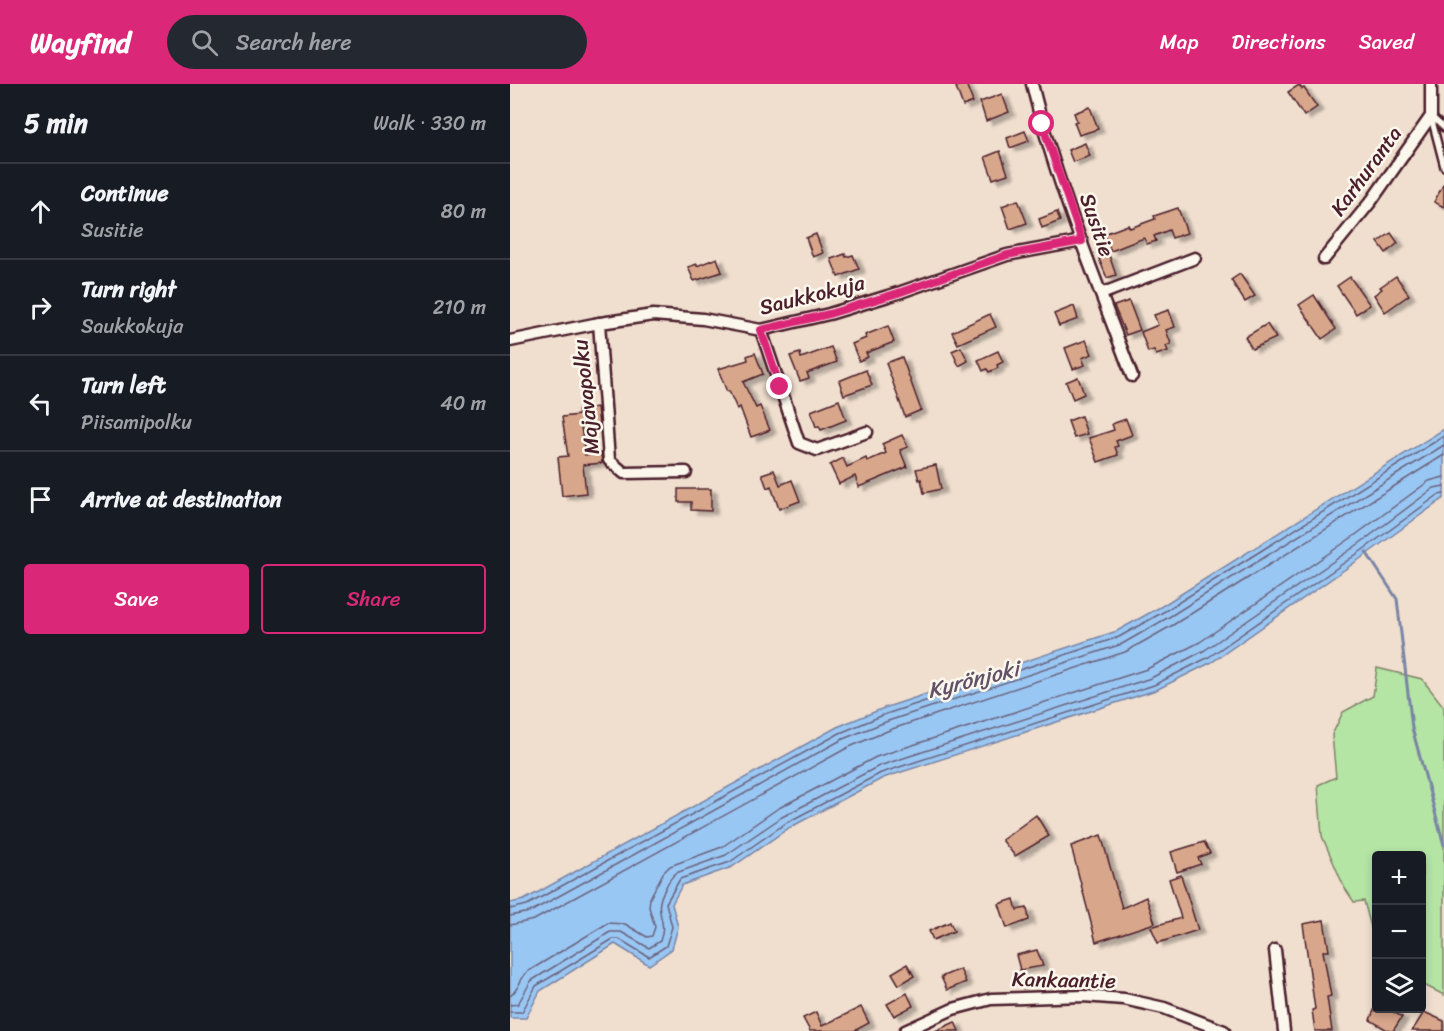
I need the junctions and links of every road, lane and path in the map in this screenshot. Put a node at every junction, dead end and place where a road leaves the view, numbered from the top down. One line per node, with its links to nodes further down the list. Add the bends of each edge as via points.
1 (1032, 84): 6 (street, Susitie)
2 (1431, 84): 3 (street, Karhuranta)
3 (1431, 116): 4 (lane); 5 (lane); 8 (street, Karhuranta, via 1372,200)
4 (1444, 128)
5 (1444, 167)
6 (1082, 241): 9 (street, Susitie); 11 (street, Saukkokuja, via 1007,255 898,293)
7 (1195, 258): 9 (street)
8 (1324, 259)
9 (1101, 294): 13 (street, Susitie)
10 (598, 323): 11 (street, Saukkokuja, via 653,315); 12 (street, Saukkokuja); 15 (street, Majavapolku, via 609,460 624,473)
11 (761, 330): 14 (street, via 799,443 817,450)
12 (510, 341)
13 (1132, 376)
14 (867, 432)
15 (686, 472)
16 (1275, 950): 19 (street)
17 (905, 1031): 18 (street, Kankaantie, via 953,1009 991,999 1083,996 1124,999 1164,1008)
18 (1224, 1031)
19 (1284, 1031)

